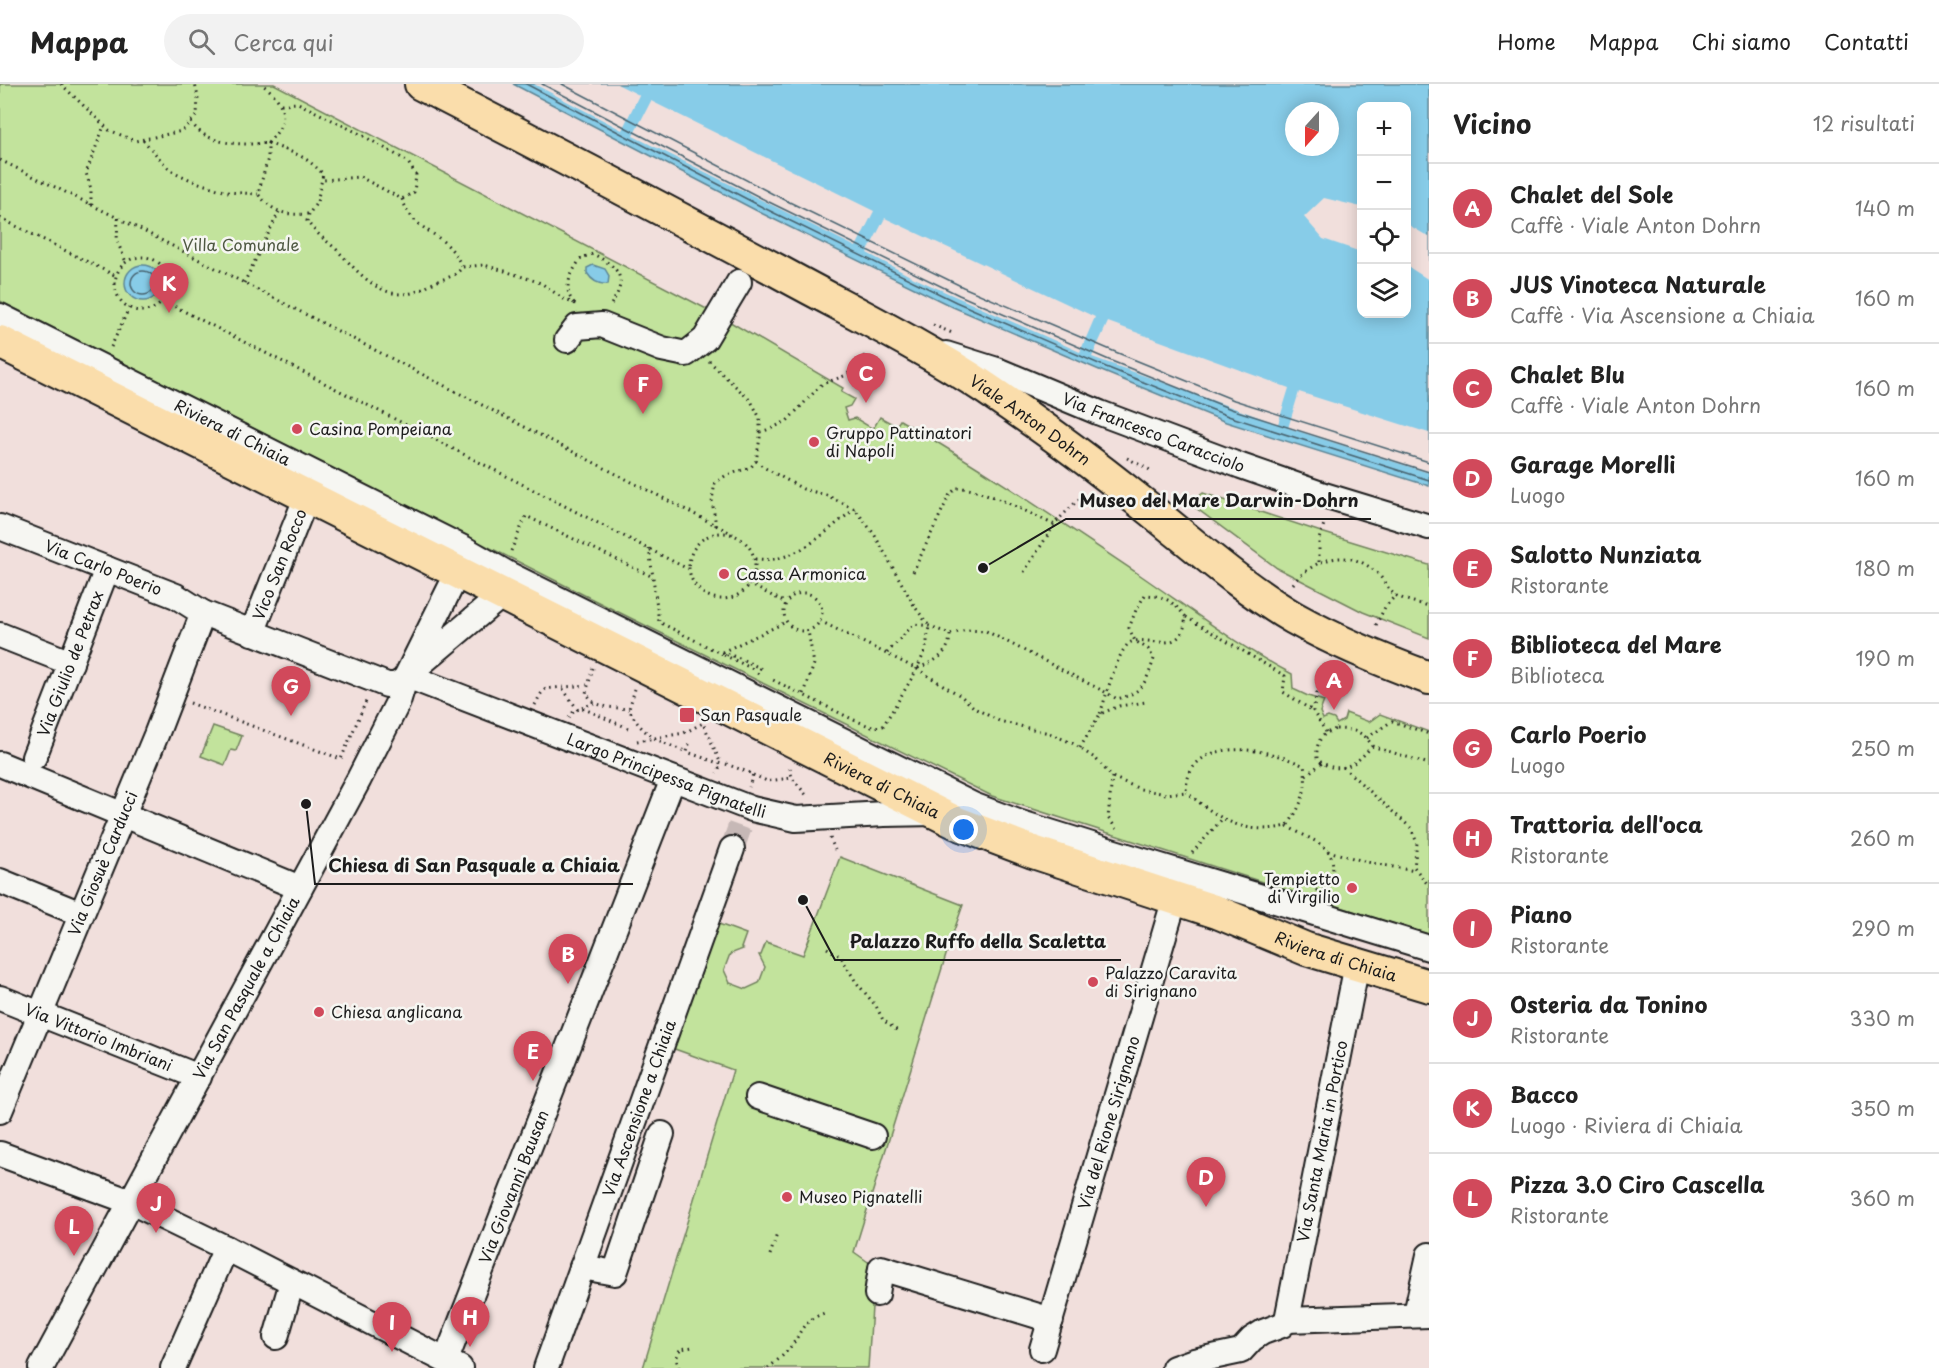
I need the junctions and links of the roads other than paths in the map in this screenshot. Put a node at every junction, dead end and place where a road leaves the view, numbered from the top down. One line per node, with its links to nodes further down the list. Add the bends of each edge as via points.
1 (421, 84): 4 (main road, Viale Anton Dohrn)
2 (739, 282): 5 (street, via 705,339 686,354 662,349 602,325 577,327)
3 (0, 316): 10 (street, Riviera di Chiaia)
4 (920, 333): 9 (street, Via Francesco Caracciolo, via 1104,414 1324,495); 18 (main road, Viale Anton Dohrn, via 985,388 1272,604 1337,639)
5 (567, 340)
6 (0, 342): 7 (main road, Riviera di Chiaia)
7 (307, 496): 10 (main road, Riviera di Chiaia); 14 (street, Vico San Rocco)
8 (0, 527): 11 (street, Via Carlo Poerio)
9 (1429, 527)
10 (460, 560): 12 (main road, Riviera di Chiaia); 17 (street, Via San Pasquale a Chiaia); 29 (street, Riviera di Chiaia, via 508,574 987,811)
11 (107, 569): 13 (street, Via Carlo Poerio, via 176,596); 16 (street, Via Giulio de Petrax)
12 (502, 595): 17 (street); 22 (main road, Riviera di Chiaia)
13 (203, 613): 14 (street, Via Carlo Poerio); 23 (street, Via Giosuè Carducci)
14 (252, 633): 17 (street, Via Carlo Poerio, via 387,685 396,686)
15 (0, 635): 16 (street)
16 (71, 663): 19 (street, Via Giulio de Petrax)
17 (406, 677): 21 (street, Largo Principessa Pignatelli, via 580,751); 26 (street, Via San Pasquale a Chiaia, via 393,711)
18 (1429, 678)
19 (34, 757)
20 (0, 764): 23 (street)
21 (673, 779): 22 (street, Largo Principessa Pignatelli, via 745,814 796,819); 52 (street, Via Giovanni Bausan)
22 (936, 813): 27 (main road, Riviera di Chiaia, via 1009,844)
23 (122, 814): 26 (street); 28 (street, Via Giosuè Carducci)
24 (732, 849): 43 (street, Via Ascensione a Chiaia)
25 (0, 881): 28 (street)
26 (300, 888): 34 (street, Via San Pasquale a Chiaia)
27 (1175, 898): 30 (main road, Riviera di Chiaia); 47 (street, Via del Rione Sirignano)
28 (81, 914): 33 (street, Via Giosuè Carducci)
29 (1429, 948)
30 (1356, 964): 31 (main road, Riviera di Chiaia); 48 (street, Via Santa Maria in Portico)
31 (1429, 986)
32 (0, 998): 33 (street, Via Vittorio Imbriani)
33 (39, 1013): 34 (street, Via Vittorio Imbriani); 36 (street, Via Giosuè Carducci)
34 (199, 1077): 40 (street, Via San Pasquale a Chiaia)
35 (758, 1097): 38 (street)
36 (0, 1111)
37 (662, 1134): 43 (street, via 615,1273)
38 (873, 1136)
39 (0, 1154): 40 (street)
40 (131, 1202): 41 (street); 53 (street, Via San Pasquale a Chiaia)
41 (226, 1248): 44 (street); 54 (street)
42 (1429, 1255): 46 (street)
43 (582, 1267): 55 (street, Via Ascensione a Chiaia)
44 (292, 1282): 49 (street); 52 (street)
45 (878, 1294): 47 (street, via 881,1268)
46 (1422, 1314): 48 (street)
47 (1051, 1320): 50 (street, Via del Rione Sirignano)
48 (1287, 1320): 51 (street, via 1252,1339)
49 (276, 1337)
50 (1042, 1349)
51 (1240, 1360): 56 (street, via 1194,1361)
52 (454, 1364)
53 (41, 1368)
54 (173, 1368)
55 (546, 1368)
56 (1174, 1368)

